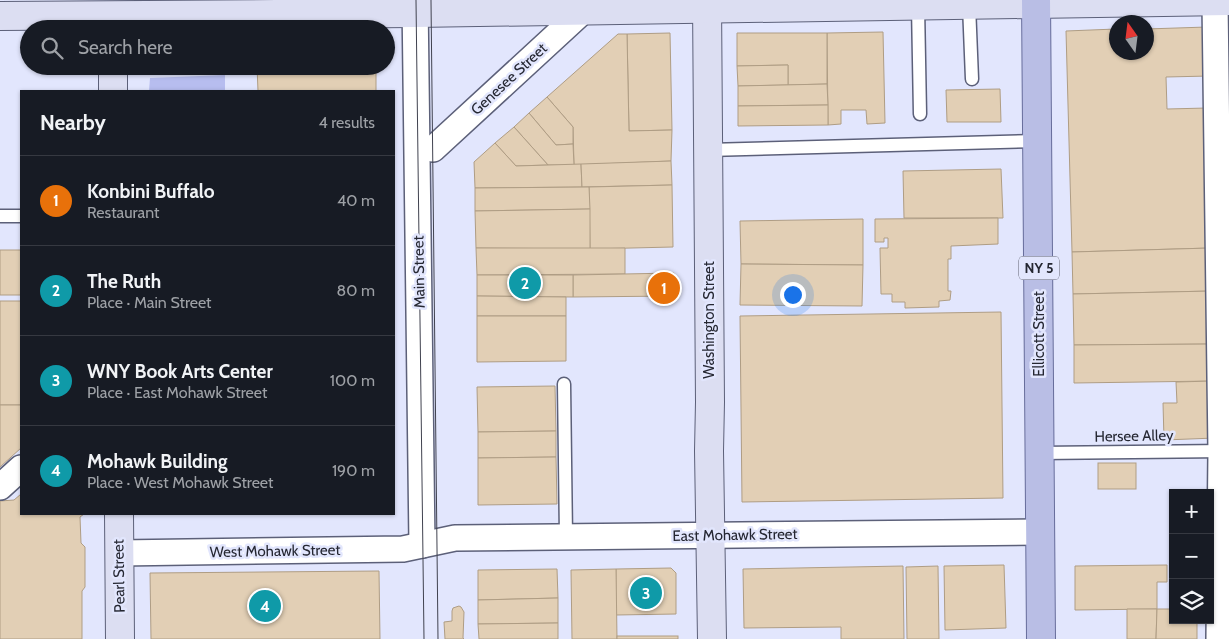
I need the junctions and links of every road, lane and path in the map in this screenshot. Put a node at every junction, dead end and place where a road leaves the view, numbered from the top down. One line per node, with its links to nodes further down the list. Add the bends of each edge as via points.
1 (1036, 2): 2 (street); 5 (street); 15 (main road, Ellicott Street / NY 5)
2 (1222, 2): 21 (street)
3 (707, 4): 6 (street); 8 (street); 17 (street, Washington Street)
4 (545, 5): 7 (street); 8 (street)
5 (969, 5): 6 (street); 12 (lane)
6 (918, 6): 14 (lane)
7 (422, 7): 9 (street); 16 (street, Main Street); 29 (street, Main Street)
8 (584, 10): 16 (street, Genesee Street)
9 (112, 14): 10 (street)
10 (0, 16)
11 (113, 75): 13 (street)
12 (972, 79)
13 (114, 90)
14 (920, 114)
15 (1038, 141): 17 (lane); 22 (main road, Ellicott Street / NY 5)
16 (433, 148): 29 (street, Main Street)
17 (708, 150): 27 (street, Washington Street)
18 (0, 216): 19 (lane)
19 (20, 216)
20 (564, 384): 28 (lane)
21 (1225, 451): 22 (lane, Hersee Alley); 34 (street)
22 (1040, 454): 26 (main road, Ellicott Street / NY 5)
23 (20, 469): 24 (street)
24 (0, 487)
25 (119, 515): 30 (street, Pearl Street)
26 (1040, 532): 27 (street, East Mohawk Street); 33 (main road, Ellicott Street / NY 5)
27 (710, 535): 28 (street, East Mohawk Street); 32 (street, Washington Street)
28 (566, 537): 29 (street, East Mohawk Street, via 455,538)
29 (430, 543): 30 (street, West Mohawk Street, via 403,549)
30 (119, 553): 31 (street, Pearl Street)
31 (120, 639)
32 (712, 639)
33 (1041, 639)
34 (1219, 639)

